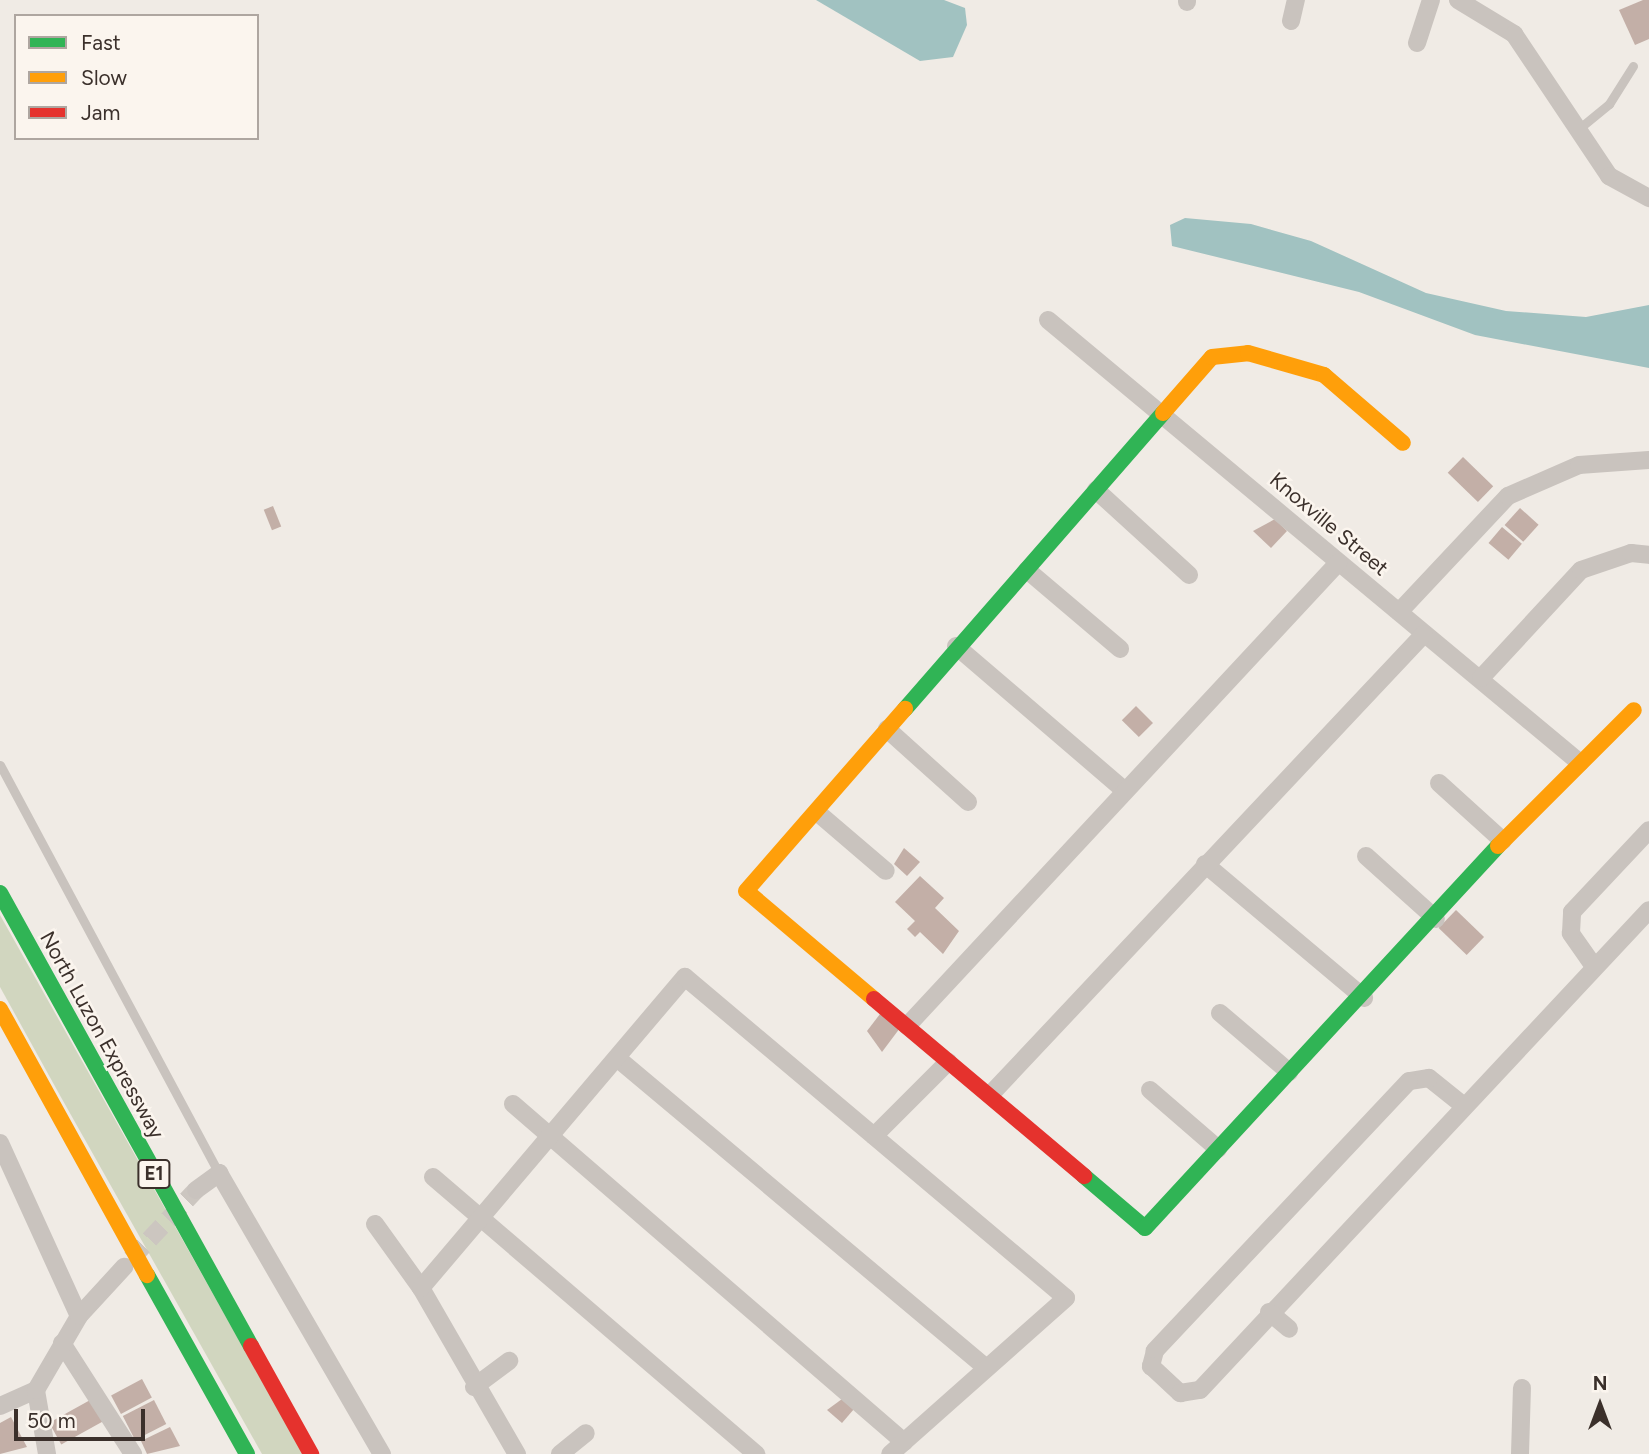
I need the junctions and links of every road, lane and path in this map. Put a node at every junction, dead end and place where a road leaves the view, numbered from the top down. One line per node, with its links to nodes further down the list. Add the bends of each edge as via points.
1 (1296, 0): 4 (street)
2 (1431, 0): 5 (street)
3 (1458, 0): 7 (street, via 1514,34)
4 (1292, 21)
5 (1417, 43)
6 (1633, 66): 7 (lane, via 1609,104)
7 (1575, 132): 8 (street, via 1609,176)
8 (1649, 198)
9 (1048, 320): 10 (street, Knoxville Street)
10 (1160, 410): 11 (main road, via 1212,357 1230,351 1324,375); 13 (main road); 15 (street, Knoxville Street)
11 (1403, 443)
12 (1649, 460): 18 (street, via 1579,465 1508,496)
13 (1096, 490): 16 (main road); 17 (street)
14 (1649, 555): 22 (street, via 1621,556 1581,570)
15 (1338, 563): 18 (street, Knoxville Street); 28 (street)
16 (1027, 570): 20 (main road); 21 (street)
17 (1189, 575)
18 (1399, 612): 19 (street, Knoxville Street)
19 (1424, 634): 22 (street, Knoxville Street); 34 (street)
20 (956, 646): 24 (main road); 28 (street)
21 (1120, 649)
22 (1481, 678): 25 (street, Knoxville Street)
23 (1634, 710): 25 (main road)
24 (887, 729): 29 (street); 30 (main road)
25 (1580, 763): 32 (main road)
26 (0, 765): 55 (lane)
27 (1438, 783): 32 (street)
28 (1124, 790): 43 (street)
29 (968, 802)
30 (818, 813): 35 (street); 43 (main road, via 746,891)
31 (1649, 830): 39 (street, via 1572,912 1571,933)
32 (1503, 841): 38 (main road)
33 (1366, 856): 38 (street)
34 (1205, 864): 40 (street); 48 (street)
35 (886, 871)
36 (0, 893): 78 (main road, North Luzon Expressway / E1)
37 (1649, 910): 39 (street)
38 (1436, 919): 40 (main road)
39 (1593, 965): 50 (street)
40 (1364, 998): 46 (main road)
41 (0, 1009): 77 (main road)
42 (1220, 1013): 46 (street)
43 (906, 1026): 45 (main road)
44 (617, 1058): 51 (street); 52 (street, via 685,977); 67 (street)
45 (948, 1062): 48 (main road); 52 (street)
46 (1289, 1072): 54 (main road)
47 (1150, 1090): 54 (street)
48 (990, 1096): 54 (main road, via 1145,1228)
49 (513, 1104): 51 (street)
50 (1464, 1106): 62 (street); 62 (street, via 1429,1078 1409,1081 1155,1351 1151,1366 1180,1393 1200,1390)
51 (548, 1134): 58 (street); 73 (street)
52 (874, 1136): 67 (street, via 1066,1298)
53 (0, 1143): 63 (street)
54 (1218, 1149)
55 (219, 1173): 57 (street); 79 (street)
56 (433, 1177): 58 (street)
57 (195, 1190)
58 (481, 1217): 61 (street); 74 (street)
59 (374, 1224): 61 (street)
60 (124, 1267): 63 (street)
61 (421, 1288): 68 (street)
62 (1269, 1312): 64 (street)
63 (79, 1315): 65 (street)
64 (1289, 1329)
65 (62, 1343): 70 (street); 76 (street)
66 (509, 1361): 68 (street)
67 (986, 1368): 73 (street)
68 (474, 1387): 80 (street)
69 (1522, 1388): 82 (street)
70 (36, 1390): 71 (street); 75 (street)
71 (0, 1406)
72 (586, 1433): 81 (street)
73 (897, 1448)
74 (745, 1451)
75 (47, 1454)
76 (133, 1454)
77 (247, 1454)
78 (312, 1454)
79 (382, 1454)
80 (517, 1454)
81 (560, 1454)
82 (1520, 1454)

